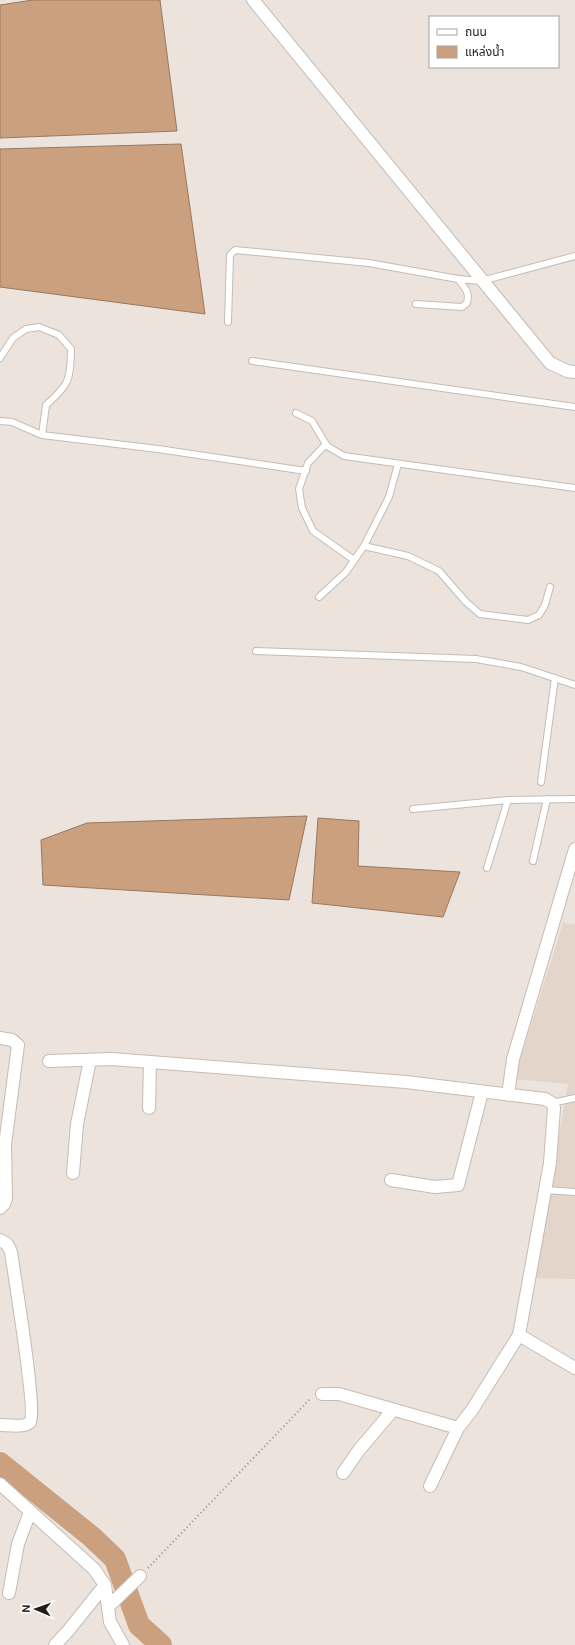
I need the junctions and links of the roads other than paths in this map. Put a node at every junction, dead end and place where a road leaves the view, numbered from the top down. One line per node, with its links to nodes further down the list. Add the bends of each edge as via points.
1 (253, 0): 4 (street)
2 (575, 256): 4 (lane)
3 (458, 279): 4 (lane); 5 (lane, via 467,289 469,297 462,307); 6 (lane, via 369,263 235,250 230,255)
4 (481, 281): 9 (street, via 550,363)
5 (416, 304)
6 (228, 322)
7 (0, 358): 13 (lane, via 13,338 26,329 39,327 59,335 71,350 70,377 63,390 46,405)
8 (252, 361): 10 (lane)
9 (575, 372)
10 (575, 407)
11 (296, 413): 14 (lane, via 312,421)
12 (0, 421): 13 (lane, via 12,422)
13 (42, 435): 16 (lane)
14 (326, 444): 15 (lane, via 344,456); 16 (lane, via 308,463)
15 (398, 464): 17 (lane); 18 (lane, via 389,497)
16 (306, 471): 19 (lane, via 300,489 302,508 313,531)
17 (575, 488)
18 (364, 546): 19 (lane); 20 (lane, via 408,556 439,571 480,614 528,620 539,615)
19 (354, 560): 21 (lane, via 346,572)
20 (550, 587)
21 (319, 597)
22 (256, 651): 23 (lane, via 476,659 521,667)
23 (555, 678): 24 (lane); 25 (lane)
24 (575, 684)
25 (541, 782)
26 (547, 799): 27 (lane); 28 (lane); 31 (lane)
27 (575, 799)
28 (508, 800): 29 (lane); 32 (lane)
29 (413, 809)
30 (575, 849): 38 (street, via 513,1059)
31 (533, 861)
32 (487, 868)
33 (0, 1038): 46 (street, via 12,1040 18,1046 5,1145 6,1198)
34 (90, 1060): 35 (street); 36 (street); 42 (street, via 77,1124)
35 (49, 1061)
36 (150, 1062): 37 (street, via 406,1082); 41 (street)
37 (482, 1092): 38 (street); 43 (street, via 458,1185 435,1187)
38 (508, 1094): 40 (street, via 545,1099)
39 (575, 1098): 40 (lane)
40 (552, 1103): 44 (street, via 554,1108 550,1163)
41 (149, 1108)
42 (73, 1173)
43 (391, 1180)
44 (545, 1190): 45 (lane); 48 (street)
45 (575, 1192)
46 (0, 1208)
47 (0, 1240): 52 (street, via 7,1244 11,1252 30,1385 31,1416 30,1422 25,1425)
48 (519, 1335): 49 (street); 53 (street)
49 (575, 1368)
50 (322, 1394): 51 (street, via 339,1394)
51 (393, 1410): 53 (street); 54 (street)
52 (0, 1425)
53 (458, 1428): 56 (street)
54 (343, 1473)
55 (0, 1484): 57 (street)
56 (430, 1486)
57 (30, 1512): 59 (street, via 94,1569); 60 (street, via 18,1544)
58 (140, 1576): 61 (street)
59 (105, 1585): 61 (street); 62 (street)
60 (9, 1593)
61 (108, 1607): 63 (street, via 110,1622)
62 (55, 1645)
63 (123, 1645)

